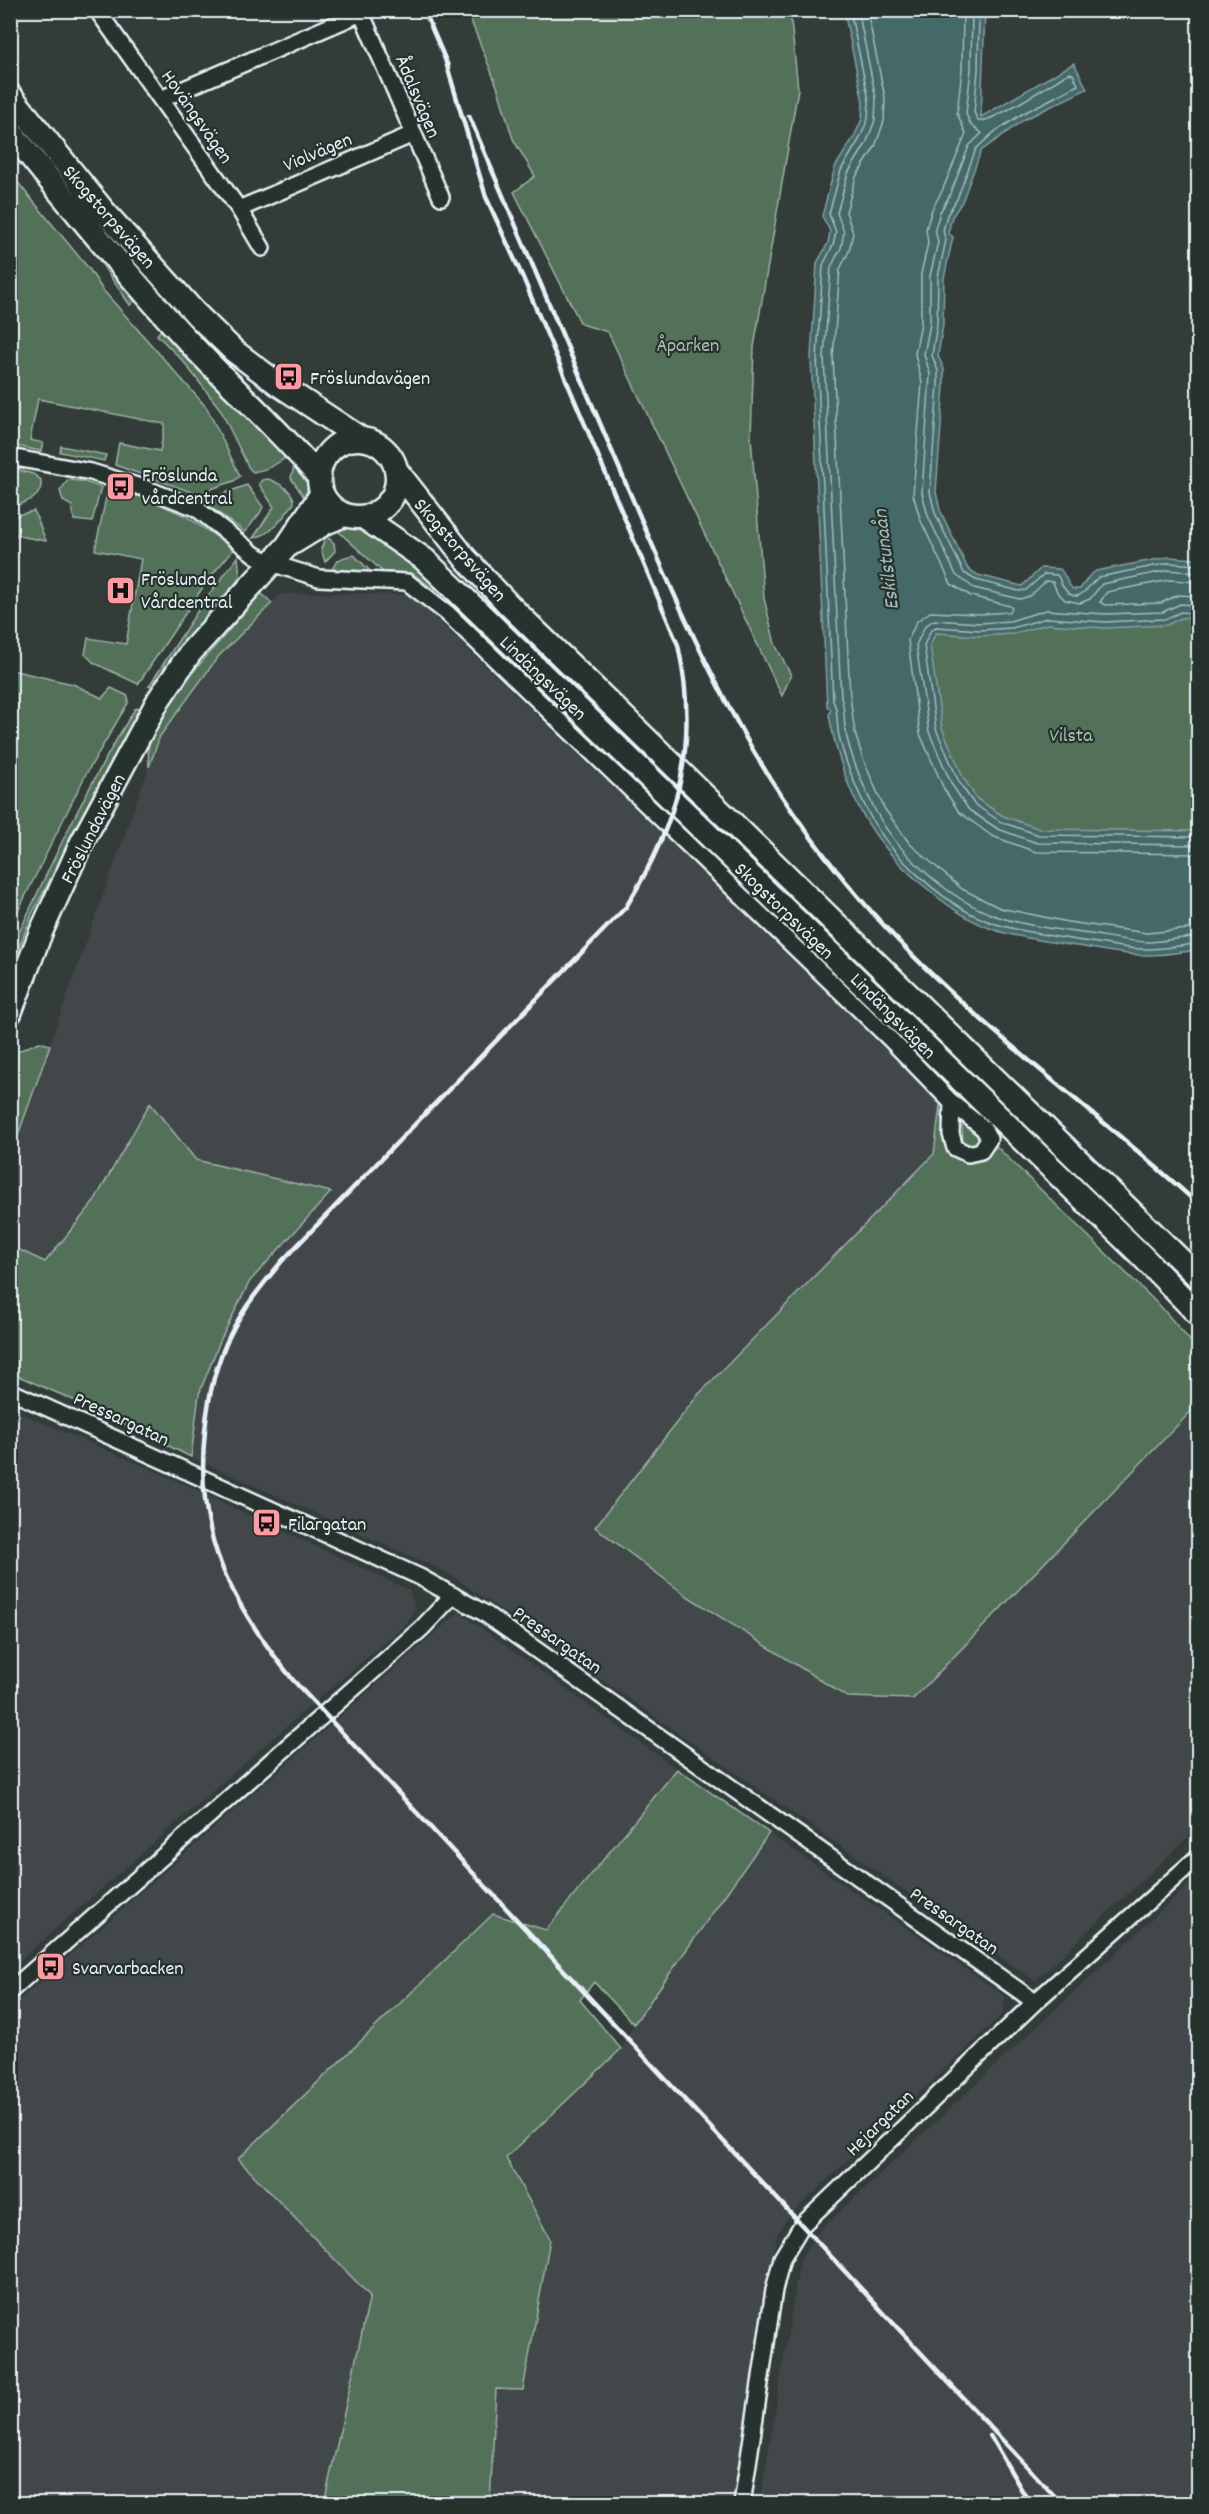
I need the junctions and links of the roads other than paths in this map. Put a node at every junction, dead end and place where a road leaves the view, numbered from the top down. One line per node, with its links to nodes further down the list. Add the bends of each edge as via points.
1 (97, 10): 4 (street, Hovängsvägen)
2 (361, 12): 4 (street); 6 (street, Ådalsvägen)
3 (10, 95): 10 (main road, Skogstorpsvägen, via 102,208 196,314 234,351)
4 (161, 99): 8 (street, Hovängsvägen)
5 (10, 131): 13 (main road, Skogstorpsvägen, via 76,214 189,343 270,422)
6 (413, 134): 7 (street, Ådalsvägen); 8 (street, Violvägen)
7 (441, 197)
8 (238, 208): 9 (street, Hovängsvägen)
9 (262, 248)
10 (360, 438): 12 (main road, via 387,451); 13 (main road, via 343,441 329,451 321,464)
11 (10, 457): 16 (street, Lindängsvägen, via 121,480 195,508 255,555)
12 (397, 471): 14 (main road, via 390,500 378,511); 19 (main road, Skogstorpsvägen, via 465,558 507,604)
13 (320, 485): 14 (main road, via 333,508); 15 (main road, Fröslundavägen)
14 (354, 516): 15 (main road, Fröslundavägen, via 325,523); 20 (main road, Skogstorpsvägen, via 424,559)
15 (287, 546): 16 (main road, Fröslundavägen)
16 (272, 563): 17 (main road, Fröslundavägen, via 189,653 159,699 81,844); 18 (street, Lindängsvägen, via 320,578 407,582 424,594 890,1039)
17 (10, 1012)
18 (952, 1103)
19 (1198, 1277)
20 (1198, 1314)
21 (10, 1391): 22 (street, Pressargatan)
22 (453, 1595): 24 (street, via 422,1628); 25 (street, Pressargatan, via 558,1663)
23 (1198, 1857): 25 (street, Hejargatan)
24 (10, 1991)
25 (1035, 2002): 26 (street, Hejargatan, via 802,2225 792,2239 782,2258 774,2290)
26 (742, 2504)

